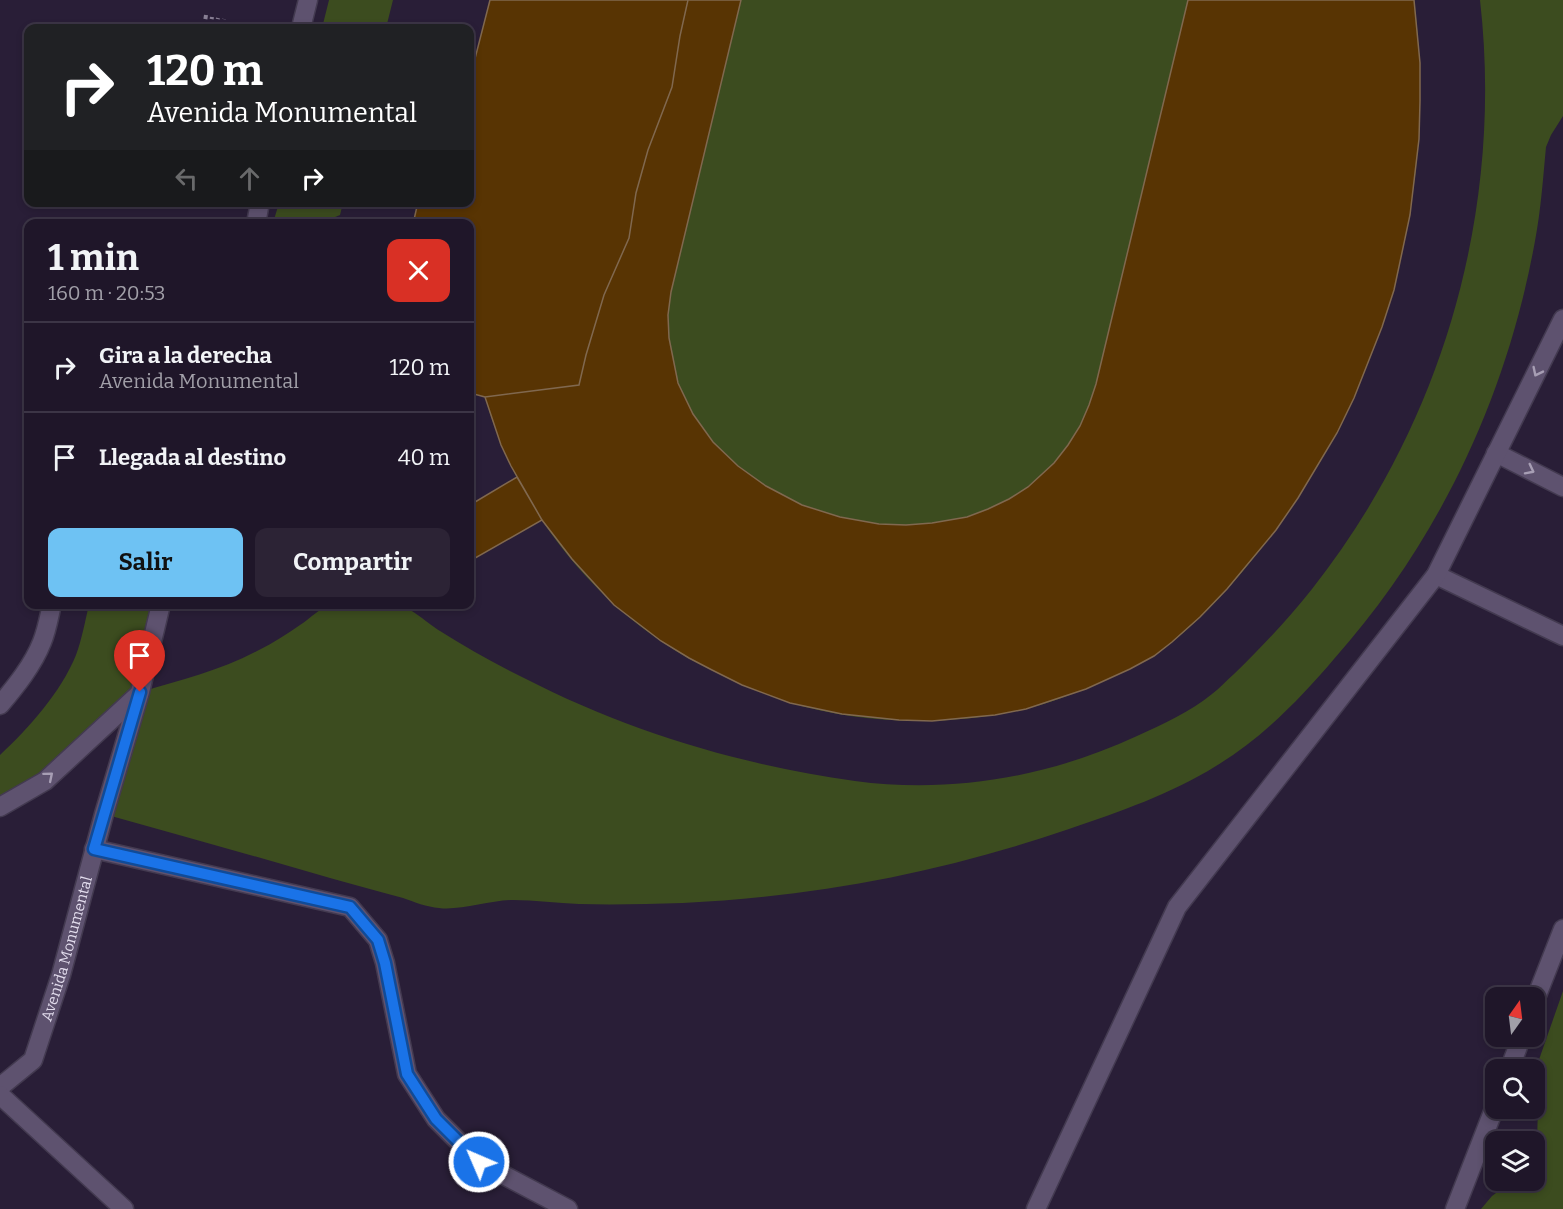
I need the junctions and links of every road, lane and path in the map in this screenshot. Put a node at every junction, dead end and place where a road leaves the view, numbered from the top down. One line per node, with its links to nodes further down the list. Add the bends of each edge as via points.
1 (308, 0): 12 (street)
2 (206, 15): 7 (path)
3 (212, 16): 8 (path)
4 (218, 18): 9 (path)
5 (224, 20): 10 (path)
6 (230, 21): 11 (path)
7 (205, 24)
8 (211, 24)
9 (217, 24)
10 (223, 24)
11 (230, 24)
12 (302, 24)
13 (1563, 319): 14 (street, one-way to 14)
14 (1496, 453): 15 (street, one-way to 15); 16 (street)
15 (1563, 487)
16 (1436, 574): 19 (street); 31 (street, via 1177,907)
17 (51, 609): 21 (street, via 43,641)
18 (160, 609): 20 (street, Avenida Monumental)
19 (1563, 636)
20 (140, 692): 22 (street, one-way to 20, via 45,781); 23 (street, Avenida Monumental)
21 (0, 705)
22 (0, 807)
23 (94, 849): 26 (street, Avenida Monumental, via 61,975 33,1060); 30 (street, via 350,907 378,940 407,1074 436,1119 479,1162)
24 (1563, 929): 25 (street)
25 (1540, 987)
26 (0, 1087)
27 (0, 1095): 29 (street)
28 (1490, 1119): 32 (street)
29 (115, 1206)
30 (568, 1209)
31 (1036, 1209)
32 (1455, 1209)

